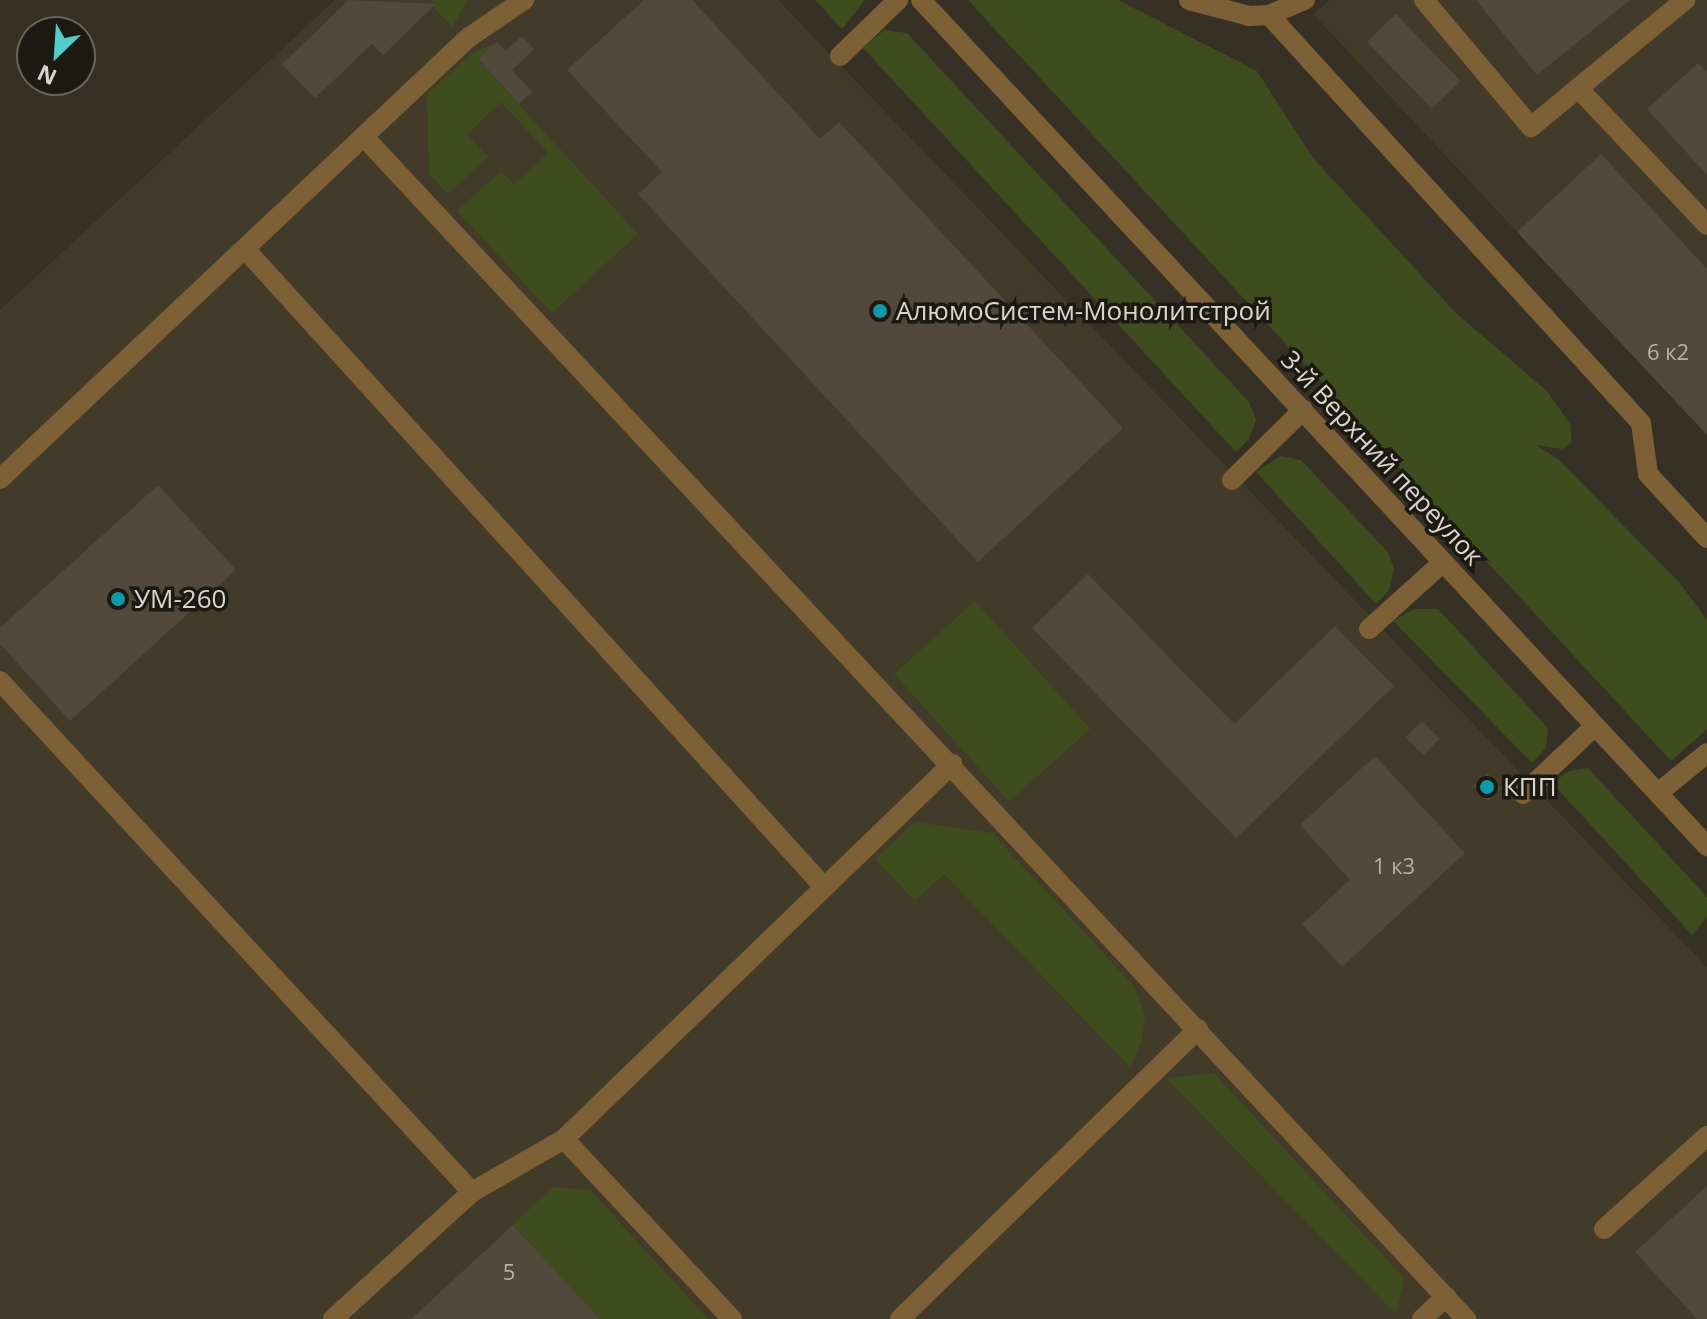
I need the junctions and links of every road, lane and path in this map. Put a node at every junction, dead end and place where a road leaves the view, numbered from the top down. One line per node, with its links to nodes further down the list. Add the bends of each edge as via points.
1 (524, 0): 11 (street, via 468,38)
2 (898, 0): 9 (street)
3 (921, 0): 14 (street, 3-й Верхний переулок)
4 (1189, 0): 8 (street, via 1213,10)
5 (1305, 0): 8 (street)
6 (1424, 0): 10 (street, via 1531,127)
7 (1685, 0): 10 (street)
8 (1269, 15): 17 (street, via 1641,423 1648,474)
9 (840, 56)
10 (1578, 88): 12 (street)
11 (365, 138): 13 (street); 23 (street)
12 (1707, 225)
13 (246, 250): 15 (street); 27 (street)
14 (1303, 410): 16 (street); 18 (street, 3-й Верхний переулок)
15 (0, 479)
16 (1232, 480)
17 (1707, 538)
18 (1442, 563): 19 (street); 21 (street, 3-й Верхний переулок)
19 (1369, 629)
20 (0, 681): 31 (street)
21 (1595, 726): 24 (street, 3-й Верхний переулок); 25 (street)
22 (1707, 753): 24 (street)
23 (952, 764): 27 (street); 28 (street)
24 (1658, 793): 26 (street, 3-й Верхний переулок)
25 (1523, 794)
26 (1707, 846)
27 (824, 887): 30 (street)
28 (1198, 1029): 33 (street); 36 (street)
29 (1707, 1136): 32 (street)
30 (564, 1139): 31 (street); 35 (street)
31 (472, 1192): 34 (street)
32 (1604, 1229)
33 (1446, 1297): 37 (street); 38 (street)
34 (333, 1319)
35 (732, 1319)
36 (900, 1319)
37 (1422, 1319)
38 (1466, 1319)

